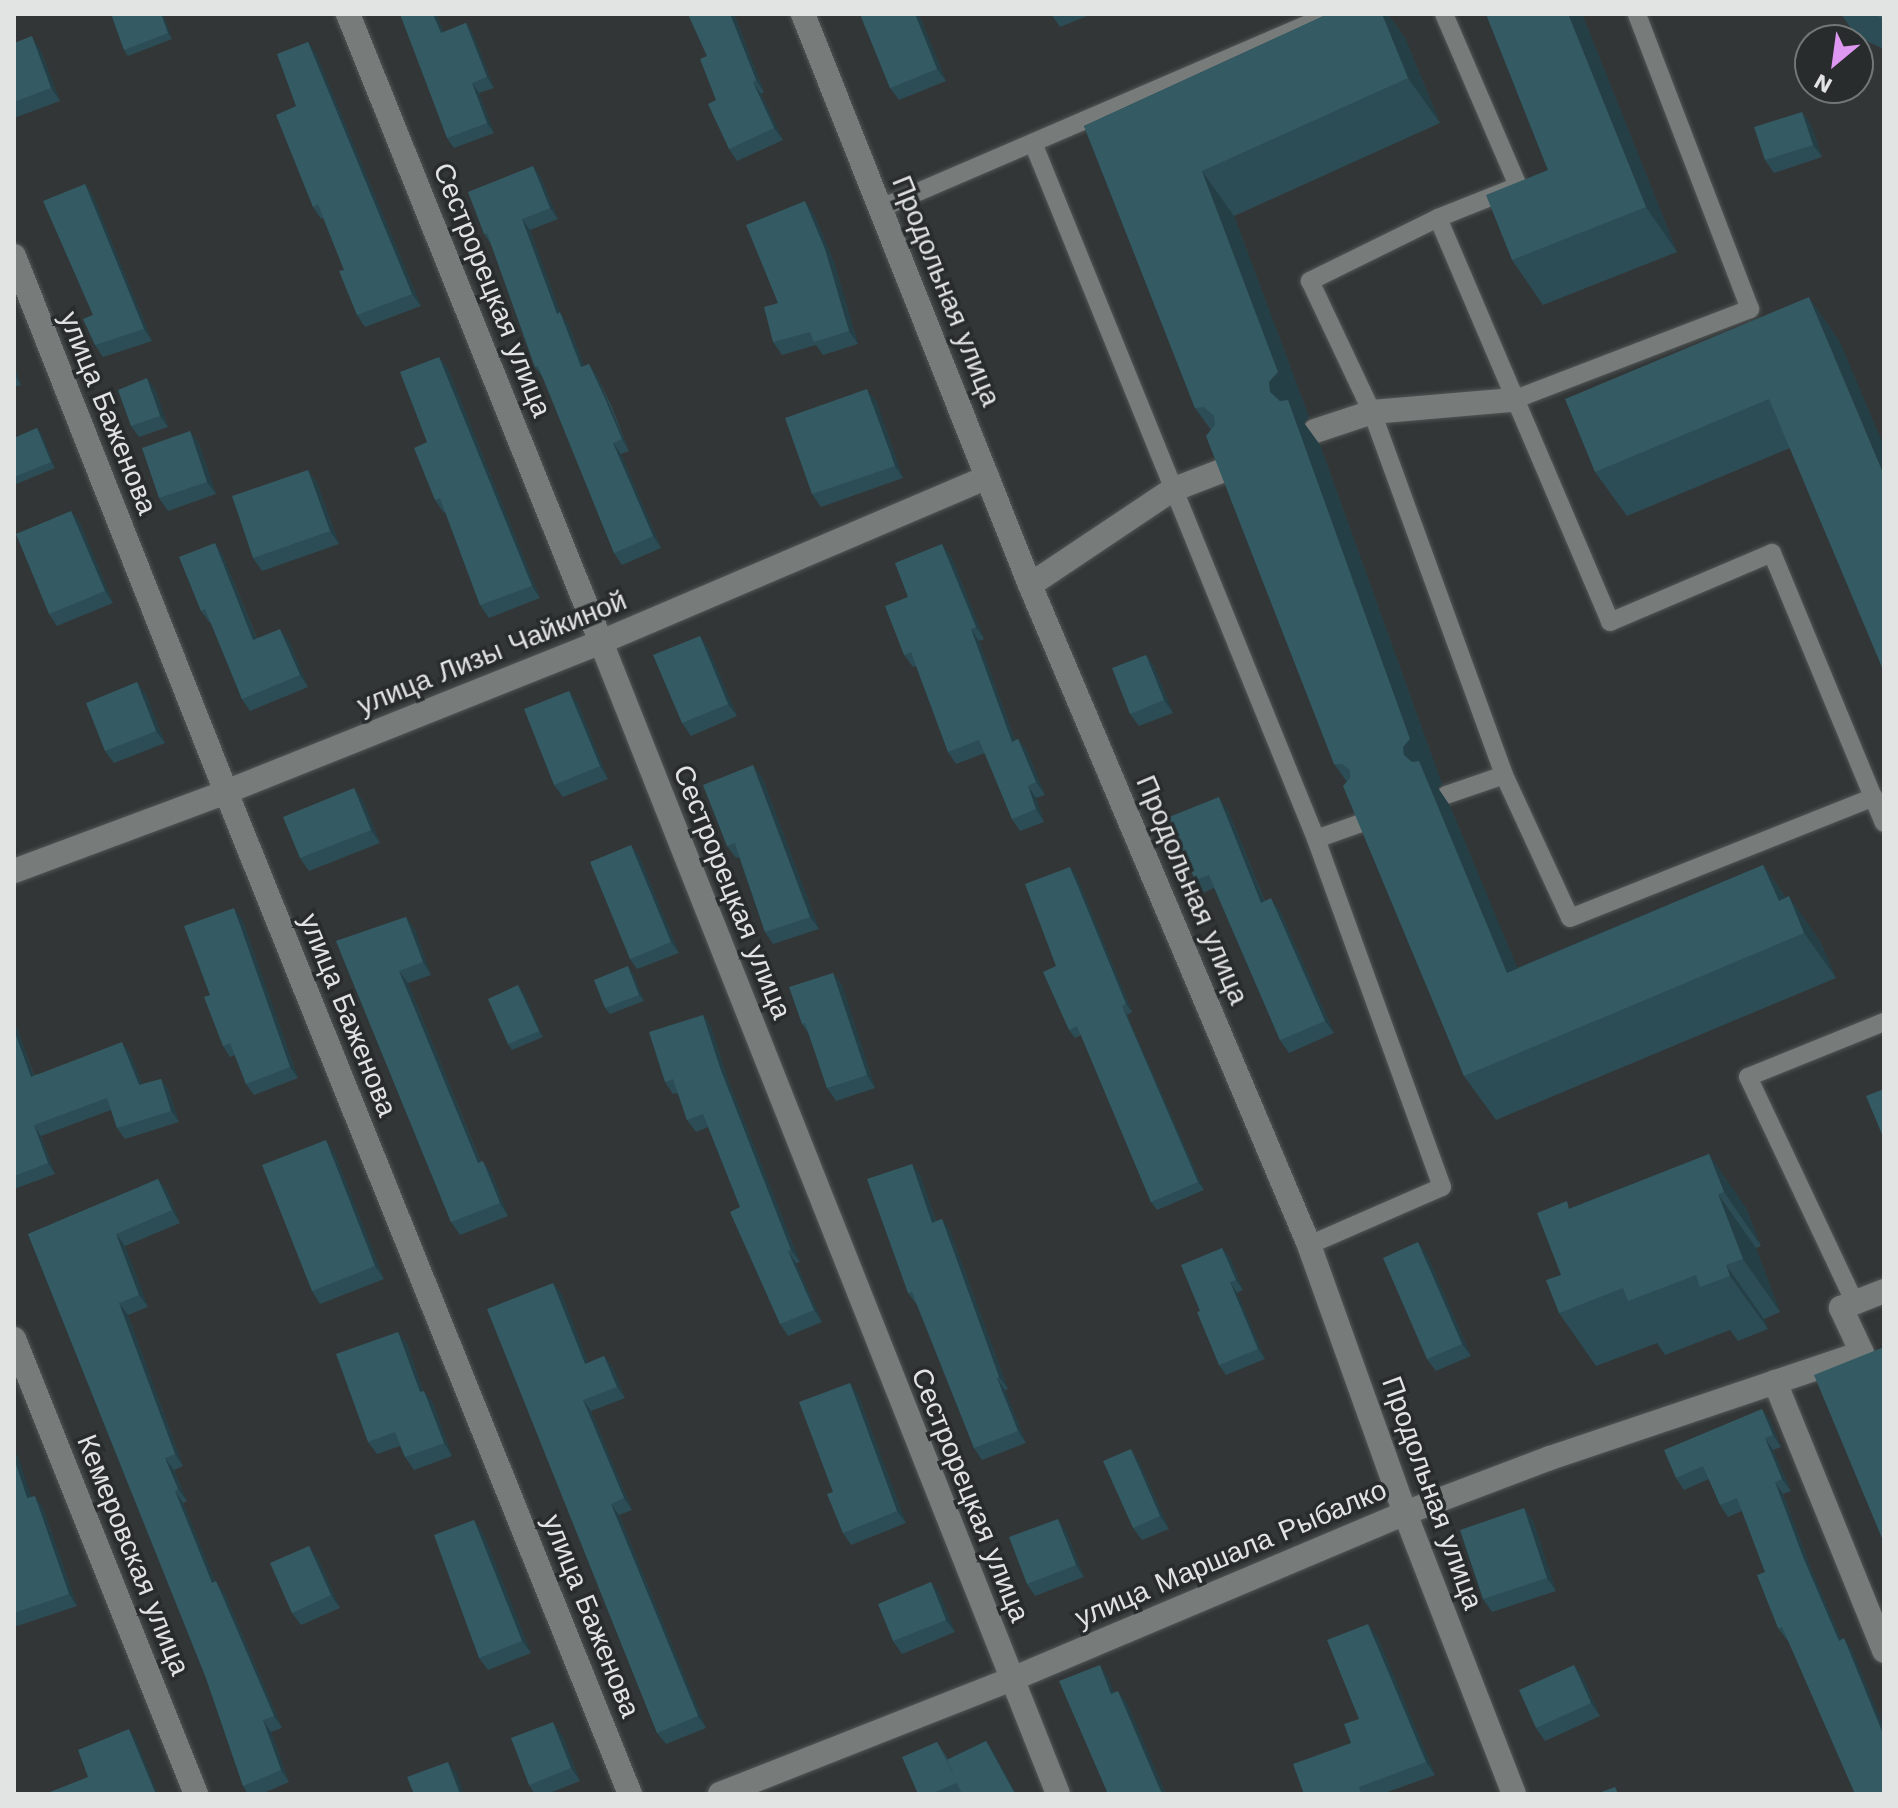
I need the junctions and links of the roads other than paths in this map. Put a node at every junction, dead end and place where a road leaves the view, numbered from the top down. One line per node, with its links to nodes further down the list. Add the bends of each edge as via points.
1 (348, 14): 17 (street, Сестрорецкая улица)
2 (803, 14): 7 (street, Продольная улица)
3 (1331, 14): 6 (lane)
4 (1444, 14): 8 (lane, via 1518,186)
5 (1637, 14): 10 (lane, via 1750,309)
6 (1033, 143): 7 (lane); 15 (lane)
7 (881, 208): 14 (street, Продольная улица)
8 (1438, 218): 10 (lane); 11 (lane, via 1310,281)
9 (14, 256): 19 (street, улица Баженова)
10 (1513, 400): 11 (street); 21 (lane, via 1610,622 1772,553)
11 (1372, 412): 12 (street); 18 (lane)
12 (1315, 431)
13 (1232, 467): 15 (street)
14 (987, 477): 16 (street, Продольная улица); 17 (street, улица Лизы Чайкиной)
15 (1172, 490): 16 (street); 24 (lane)
16 (1030, 585): 27 (street, Продольная улица)
17 (601, 642): 19 (street, улица Лизы Чайкиной); 34 (street, Сестрорецкая улица)
18 (1504, 775): 20 (lane); 21 (lane, via 1570,918)
19 (226, 792): 25 (street, улица Лизы Чайкиной); 36 (street, улица Баженова)
20 (1446, 795)
21 (1874, 797): 23 (lane)
22 (1370, 820): 24 (lane)
23 (1884, 823)
24 (1316, 839): 27 (lane, via 1442,1187)
25 (14, 871)
26 (1884, 1022): 29 (lane, via 1748,1077)
27 (1309, 1245): 32 (street, Продольная улица)
28 (1884, 1291): 29 (street)
29 (1855, 1303): 31 (street, улица Маршала Рыбалко, via 1841,1308 1862,1353)
30 (14, 1339): 35 (street, Кемеровская улица)
31 (1775, 1382): 32 (street, улица Маршала Рыбалко); 33 (street)
32 (1405, 1513): 34 (street, улица Маршала Рыбалко); 39 (street, Продольная улица)
33 (1884, 1651)
34 (1010, 1680): 37 (street, улица Маршала Рыбалко); 38 (street, Сестрорецкая улица)
35 (196, 1794)
36 (630, 1794)
37 (720, 1794)
38 (1058, 1794)
39 (1514, 1794)

